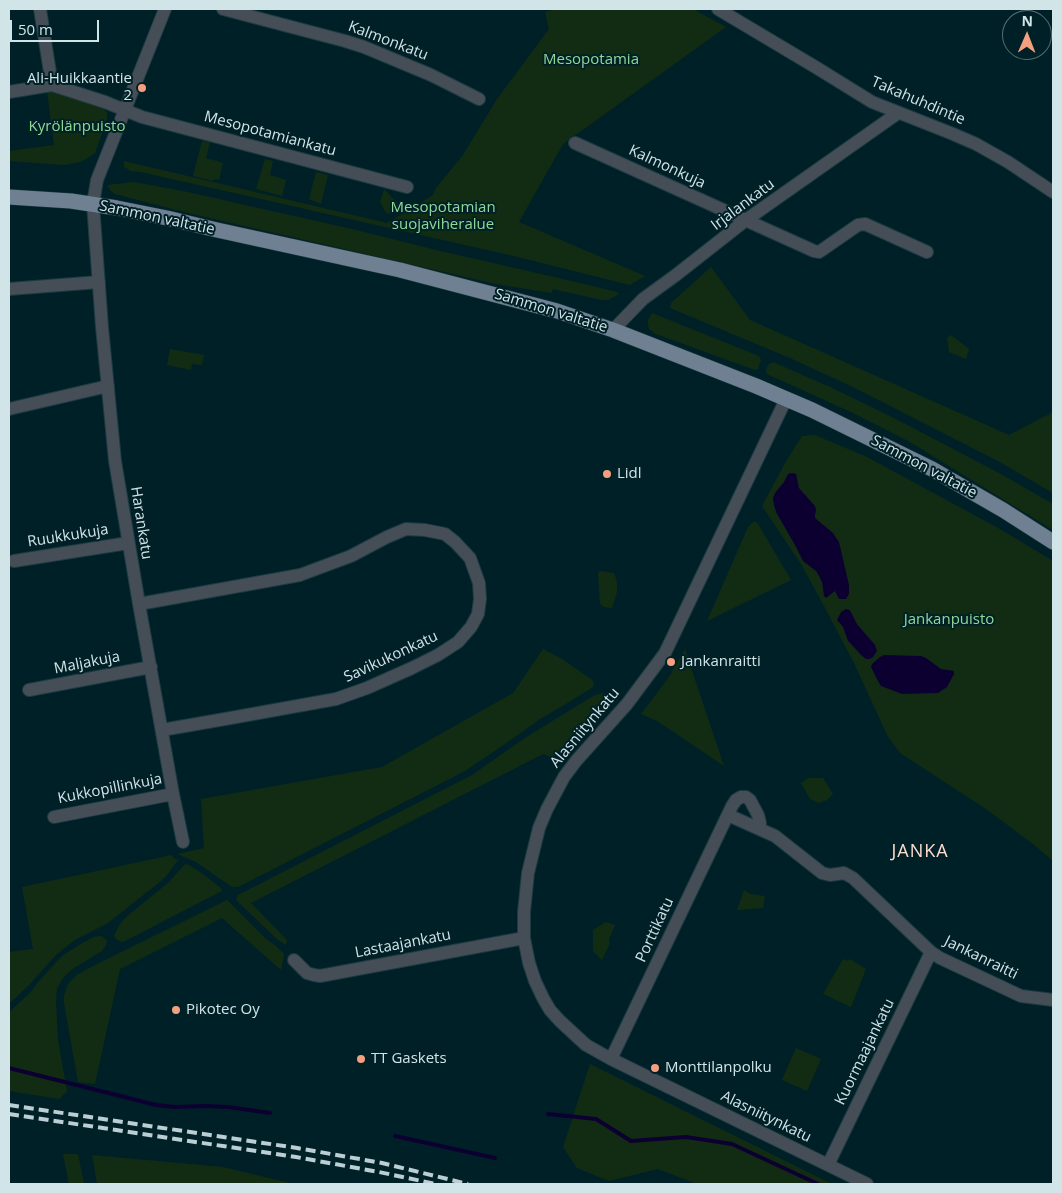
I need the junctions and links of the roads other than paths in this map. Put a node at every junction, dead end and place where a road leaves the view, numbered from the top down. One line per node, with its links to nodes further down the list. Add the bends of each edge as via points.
1 (40, 9): 5 (street)
2 (165, 9): 8 (street, Harankatu)
3 (223, 9): 7 (street, Kalmonkatu, via 364,47)
4 (718, 9): 9 (street, Takahuhdintie, via 872,102)
5 (52, 85): 6 (street); 8 (street, Mesopotamiankatu)
6 (9, 92)
7 (479, 99)
8 (125, 111): 11 (street, Mesopotamiankatu); 14 (street, Harankatu, via 97,180)
9 (898, 113): 12 (street, Takahuhdintie, via 976,144); 15 (street, Irjalankatu)
10 (575, 143): 15 (street, Kalmonkuja)
11 (407, 187)
12 (1053, 192)
13 (9, 197): 14 (main road, Sammon valtatie)
14 (94, 204): 17 (street, Harankatu); 19 (main road, Sammon valtatie, via 400,270 540,306)
15 (746, 220): 16 (street, Kalmonkuja, via 819,252 858,225 865,224); 19 (street, Irjalankatu, via 643,299)
16 (927, 252)
17 (99, 282): 18 (street); 20 (street, Harankatu)
18 (9, 289)
19 (613, 330): 21 (main road, Sammon valtatie)
20 (108, 386): 22 (street); 24 (street, Harankatu, via 115,461)
21 (786, 399): 23 (main road, Sammon valtatie, via 932,469); 35 (street, Alasniitynkatu, via 666,653 627,704 576,761 547,809 528,873)
22 (9, 409)
23 (1053, 542)
24 (128, 543): 25 (street, Ruukkukuja); 26 (street, Harankatu)
25 (14, 561)
26 (139, 604): 27 (street, Harankatu); 29 (street, Savikukonkatu, via 300,575 351,556 406,529 445,534 470,558 479,583 478,614 471,628 445,651 403,672 336,699)
27 (151, 667): 28 (street, Maljakuja); 29 (street, Harankatu)
28 (30, 690)
29 (162, 730): 30 (street, Harankatu)
30 (173, 794): 32 (street, Kukkopillinkuja); 34 (street, Harankatu)
31 (728, 815): 33 (street, Jankanraitti); 33 (street, via 736,800 746,797 758,815); 39 (street, Porttikatu)
32 (54, 817)
33 (760, 829): 36 (street, Jankanraitti, via 775,836 822,874 844,874 853,878)
34 (183, 842)
35 (524, 938): 37 (street, Lastaajankatu, via 320,976 307,972); 39 (street, Alasniitynkatu, via 535,981 550,1010 586,1045)
36 (931, 952): 38 (street, Jankanraitti, via 1021,996); 40 (street, Kuormaajankatu)
37 (294, 960)
38 (1053, 1000)
39 (611, 1059): 40 (street, Alasniitynkatu)
40 (828, 1165): 41 (street, Alasniitynkatu)
41 (867, 1184)

